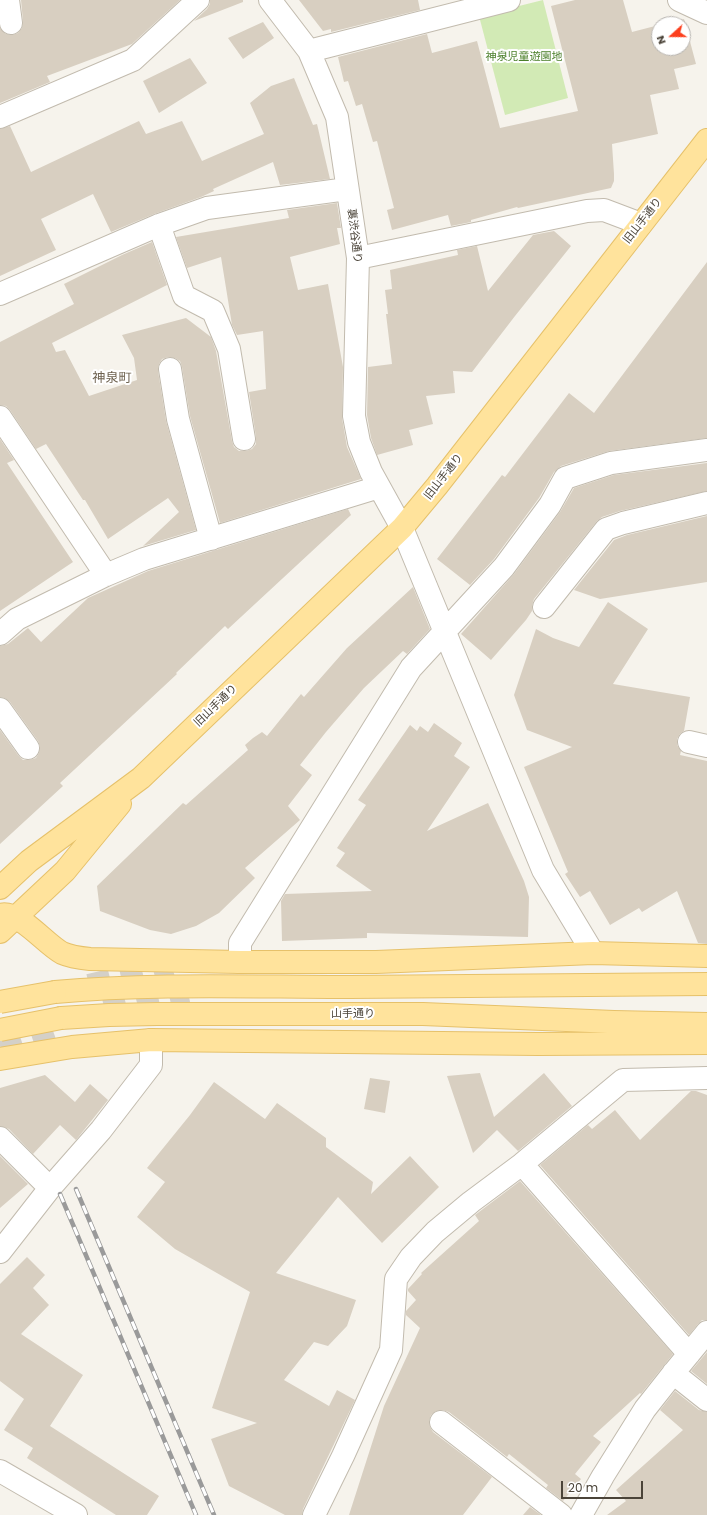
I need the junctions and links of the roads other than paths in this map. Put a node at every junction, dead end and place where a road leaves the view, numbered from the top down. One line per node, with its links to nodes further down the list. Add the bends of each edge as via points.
1 (8, 0): 7 (street)
2 (198, 0): 9 (street, via 133,60)
3 (270, 0): 8 (street, 裏渋谷通り)
4 (679, 0): 6 (street)
5 (503, 1): 8 (street)
6 (707, 13)
7 (11, 23)
8 (309, 51): 11 (street, 裏渋谷通り, via 336,117)
9 (0, 117)
10 (707, 140): 12 (main road, 旧山手通り)
11 (347, 189): 13 (street, via 207,208); 14 (street, 裏渋谷通り)
12 (641, 224): 14 (street, via 604,210 587,211); 22 (main road, 旧山手通り)
13 (159, 225): 15 (street); 18 (street, via 184,296 214,311 229,349)
14 (358, 258): 20 (street, 裏渋谷通り, via 354,416 363,453)
15 (0, 294)
16 (170, 369): 23 (street, via 178,419)
17 (0, 417): 24 (street)
18 (244, 439)
19 (707, 450): 26 (street, via 611,463 565,478 550,505 504,567)
20 (379, 488): 22 (street, 裏渋谷通り); 23 (street)
21 (707, 503): 25 (street, via 606,529)
22 (402, 528): 26 (street, 裏渋谷通り); 30 (main road, 旧山手通り)
23 (211, 539): 24 (street, via 144,559)
24 (106, 574): 27 (street, via 17,619)
25 (544, 607)
26 (444, 633): 34 (street, 裏渋谷通り, via 543,870); 36 (street, via 411,668 306,836 240,943)
27 (0, 634)
28 (0, 709): 29 (street)
29 (28, 748)
30 (141, 778): 31 (main road, 旧山手通り, via 29,861); 32 (main road, 旧山手通り, via 65,871)
31 (0, 888)
32 (8, 916): 33 (main road, 旧山手通り); 36 (main road, via 51,946 76,958)
33 (0, 932)
34 (593, 953): 35 (main road); 36 (main road, via 376,962)
35 (707, 956)
36 (240, 962)
37 (707, 984): 38 (main road, bridge, via 103,987)
38 (0, 1002)
39 (707, 1024): 40 (main road, 山手通り, bridge, via 423,1014 157,1014 61,1018)
40 (0, 1030)
41 (151, 1040): 42 (main road); 43 (main road, via 65,1048); 47 (street, via 151,1065 101,1130)
42 (707, 1043)
43 (0, 1059)
44 (707, 1078): 46 (street, via 623,1080)
45 (0, 1138): 47 (street)
46 (522, 1164): 50 (street); 56 (street, via 435,1232 411,1257 396,1279 391,1350)
47 (50, 1188): 48 (street)
48 (0, 1252)
49 (707, 1332): 50 (street)
50 (689, 1354): 51 (street)
51 (673, 1373): 52 (street); 58 (street, via 645,1409)
52 (707, 1400)
53 (441, 1422): 57 (street)
54 (0, 1471): 55 (street)
55 (76, 1515)
56 (314, 1515)
57 (561, 1515)
58 (581, 1515)

